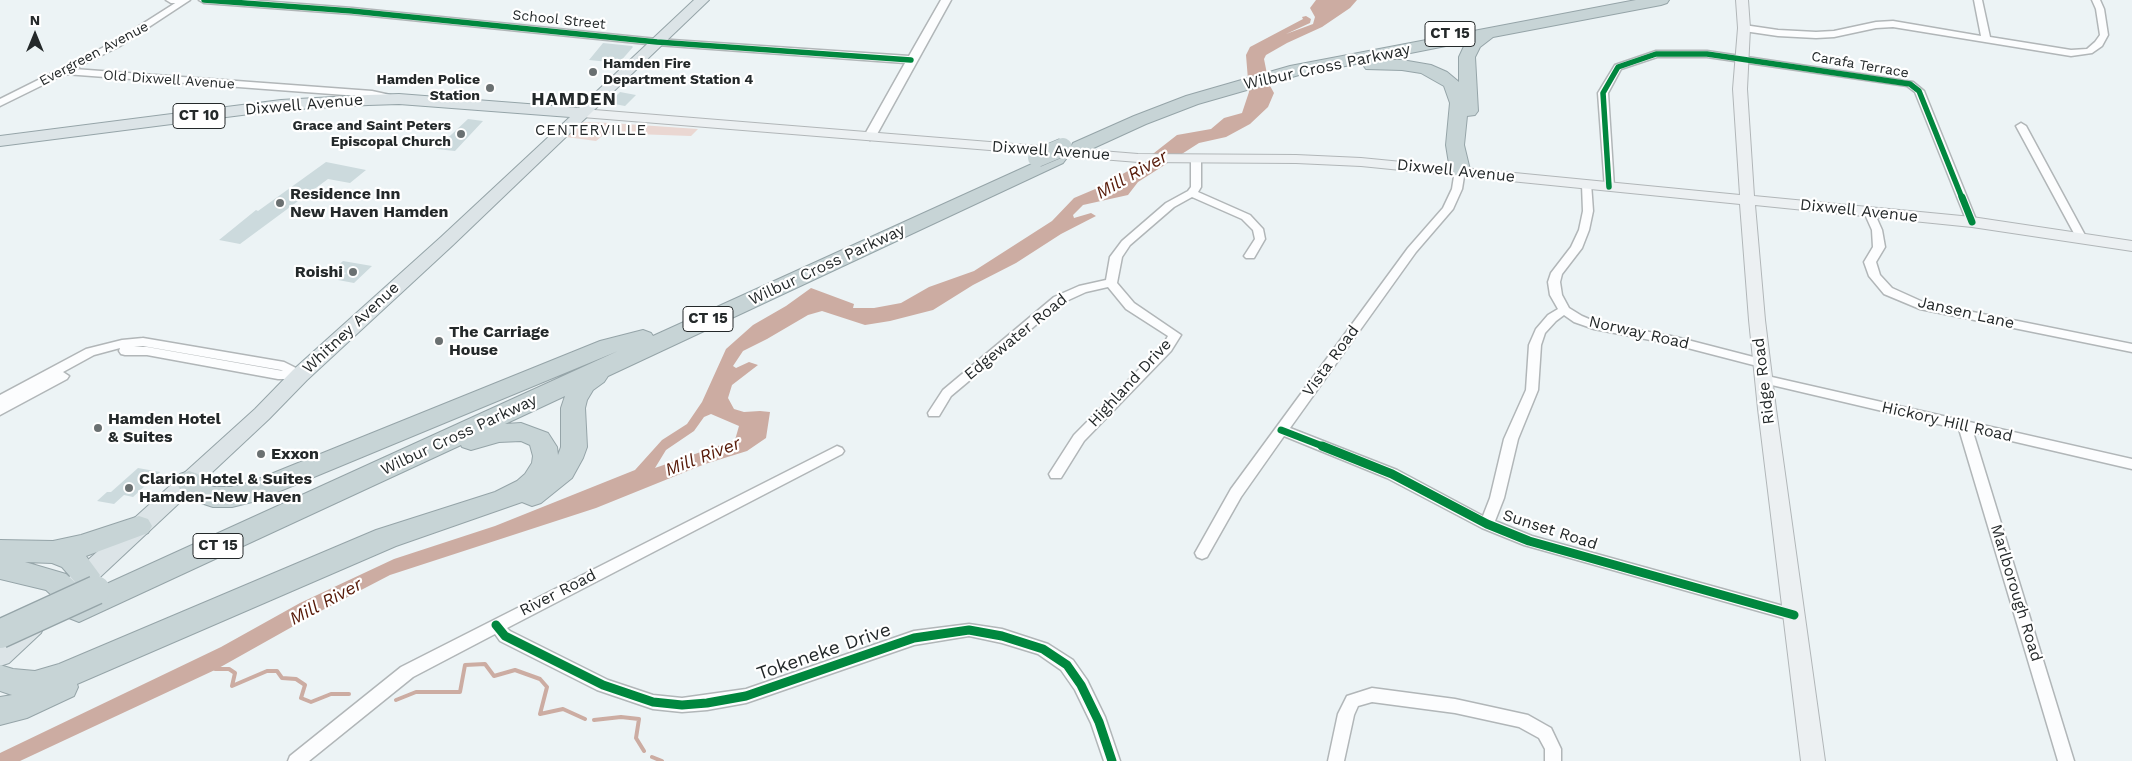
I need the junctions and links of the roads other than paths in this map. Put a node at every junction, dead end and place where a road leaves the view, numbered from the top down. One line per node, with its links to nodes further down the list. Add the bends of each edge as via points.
1 (171, 0): 2 (street)
2 (179, 0)
3 (186, 0): 19 (street, Evergreen Avenue, via 117,44)
4 (204, 0): 15 (street, School Street, via 352,11)
5 (702, 0): 15 (main road, Whitney Avenue)
6 (946, 0): 17 (street)
7 (1631, 0): 20 (highway, Wilbur Cross Parkway / CT 15, via 1360,50)
8 (1661, 0): 13 (highway, Wilbur Cross Parkway / CT 15)
9 (1742, 0): 12 (main road, Ridge Road)
10 (1978, 0): 14 (street)
11 (2096, 0): 14 (street, via 2104,35 2099,44 2089,51 2044,50)
12 (1744, 28): 14 (street, via 1816,35 1893,24); 16 (main road, Ridge Road)
13 (1488, 33): 18 (highway, Wilbur Cross Parkway / CT 15); 31 (highway, via 1473,44 1467,57 1470,144)
14 (1986, 39)
15 (657, 42): 17 (street, School Street); 25 (main road, Whitney Avenue)
16 (1741, 59): 33 (street, Carafa Terrace, via 1694,53 1656,54 1618,67 1603,93); 35 (main road, Ridge Road, via 1740,103); 37 (street, Carafa Terrace, via 1910,84 1918,91)
17 (911, 60): 27 (street)
18 (1296, 70): 20 (highway, Wilbur Cross Parkway / CT 15); 31 (highway, via 1402,65 1441,76 1452,84 1459,103 1454,145)
19 (63, 71): 21 (street, Old Dixwell Avenue); 23 (street, Evergreen Avenue)
20 (1270, 73): 29 (highway, Wilbur Cross Parkway / CT 15)
21 (274, 88): 22 (street, Old Dixwell Avenue, via 372,94); 24 (street, via 281,90)
22 (399, 99): 24 (main road, Dixwell Avenue / CT 10); 25 (main road, Dixwell Avenue / CT 10)
23 (0, 103)
24 (281, 105): 28 (main road, Dixwell Avenue / CT 10)
25 (582, 113): 27 (main road, Dixwell Avenue); 48 (main road, Whitney Avenue)
26 (2021, 126): 38 (street)
27 (870, 136): 30 (main road, Dixwell Avenue, via 1144,158)
28 (0, 141)
29 (1059, 153): 43 (highway, Wilbur Cross Parkway / CT 15); 46 (highway, Wilbur Cross Parkway / CT 15)
30 (1196, 159): 31 (main road, Dixwell Avenue, via 1327,160); 34 (street, via 1196,186)
31 (1460, 170): 32 (main road, Dixwell Avenue); 53 (street, Vista Road, via 1457,189 1448,209 1412,250)
32 (1587, 184): 33 (main road, Dixwell Avenue); 42 (street, via 1588,211 1584,230 1554,282)
33 (1609, 186): 35 (main road, Dixwell Avenue)
34 (1192, 193): 40 (street, via 1246,217 1258,229 1260,239); 41 (street, via 1170,205 1126,243 1116,257)
35 (1747, 200): 36 (main road, Dixwell Avenue); 47 (main road, Ridge Road)
36 (1869, 212): 37 (main road, Dixwell Avenue); 44 (street, Jansen Lane, via 1877,230 1879,247 1870,262 1875,276 1888,291 1920,305)
37 (1972, 222): 38 (main road, Dixwell Avenue)
38 (2081, 237): 39 (main road, Dixwell Avenue)
39 (2132, 246)
40 (1250, 256)
41 (1111, 283): 51 (street, Edgewater Road, via 1084,289 1058,300 947,393); 56 (street, Highland Drive, via 1130,306 1175,335 1167,348 1079,438)
42 (1564, 310): 47 (street, Norway Road, via 1594,326 1676,341); 59 (street, via 1540,332 1535,345 1532,390 1511,439 1497,498)
43 (645, 338): 57 (highway, via 608,346 256,491 232,497 212,497 196,491); 65 (highway, Wilbur Cross Parkway / CT 15, via 452,428)
44 (2132, 348)
45 (104, 352): 48 (street, via 160,349 245,364 284,376); 49 (street, via 78,358); 50 (street)
46 (620, 360): 58 (highway, Wilbur Cross Parkway / CT 15); 72 (highway, via 580,391 573,408 574,447 570,458 563,471 537,494 518,504 369,555)
47 (1762, 371): 52 (street, Hickory Hill Road); 66 (main road, Ridge Road)
48 (300, 375): 57 (main road, Whitney Avenue)
49 (0, 401)
50 (0, 410)
51 (934, 413)
52 (1964, 426): 55 (street, Hickory Hill Road); 78 (street, Marlborough Road)
53 (1281, 430): 59 (street, Sunset Road, via 1392,474); 63 (street, Vista Road, via 1228,506)
54 (836, 451): 67 (street, River Road)
55 (2132, 464)
56 (1056, 474)
57 (189, 480): 60 (main road, Whitney Avenue)
58 (361, 480): 65 (highway, Wilbur Cross Parkway / CT 15); 71 (highway, via 499,433 532,435 539,439 546,456 534,481 504,499 370,545 63,676 35,684)
59 (1487, 524): 66 (street, Sunset Road, via 1538,544)
60 (139, 526): 62 (highway, via 82,546); 65 (main road, Whitney Avenue)
61 (0, 551): 62 (highway)
62 (52, 552): 65 (highway, via 72,559)
63 (1202, 553)
64 (0, 568): 65 (highway, via 40,576)
65 (81, 592): 68 (highway, Wilbur Cross Parkway / CT 15, bridge); 69 (highway, Wilbur Cross Parkway / CT 15); 70 (main road, Whitney Avenue)
66 (1794, 615): 77 (main road, Ridge Road)
67 (496, 626): 73 (street, River Road, via 407,672); 74 (street, Tokeneke Drive, via 505,636 603,685 653,702 682,705 746,696 914,638 969,630 1002,636 1043,649 1067,666 1081,685 1099,722)
68 (0, 634)
69 (0, 647)
70 (0, 655)
71 (0, 678)
72 (5, 711)
73 (296, 761)
74 (1112, 761)
75 (1336, 761): 76 (street, via 1346,714 1353,701 1372,695 1455,706 1522,720 1545,733 1553,749)
76 (1553, 761)
77 (1813, 761)
78 (2066, 761)

